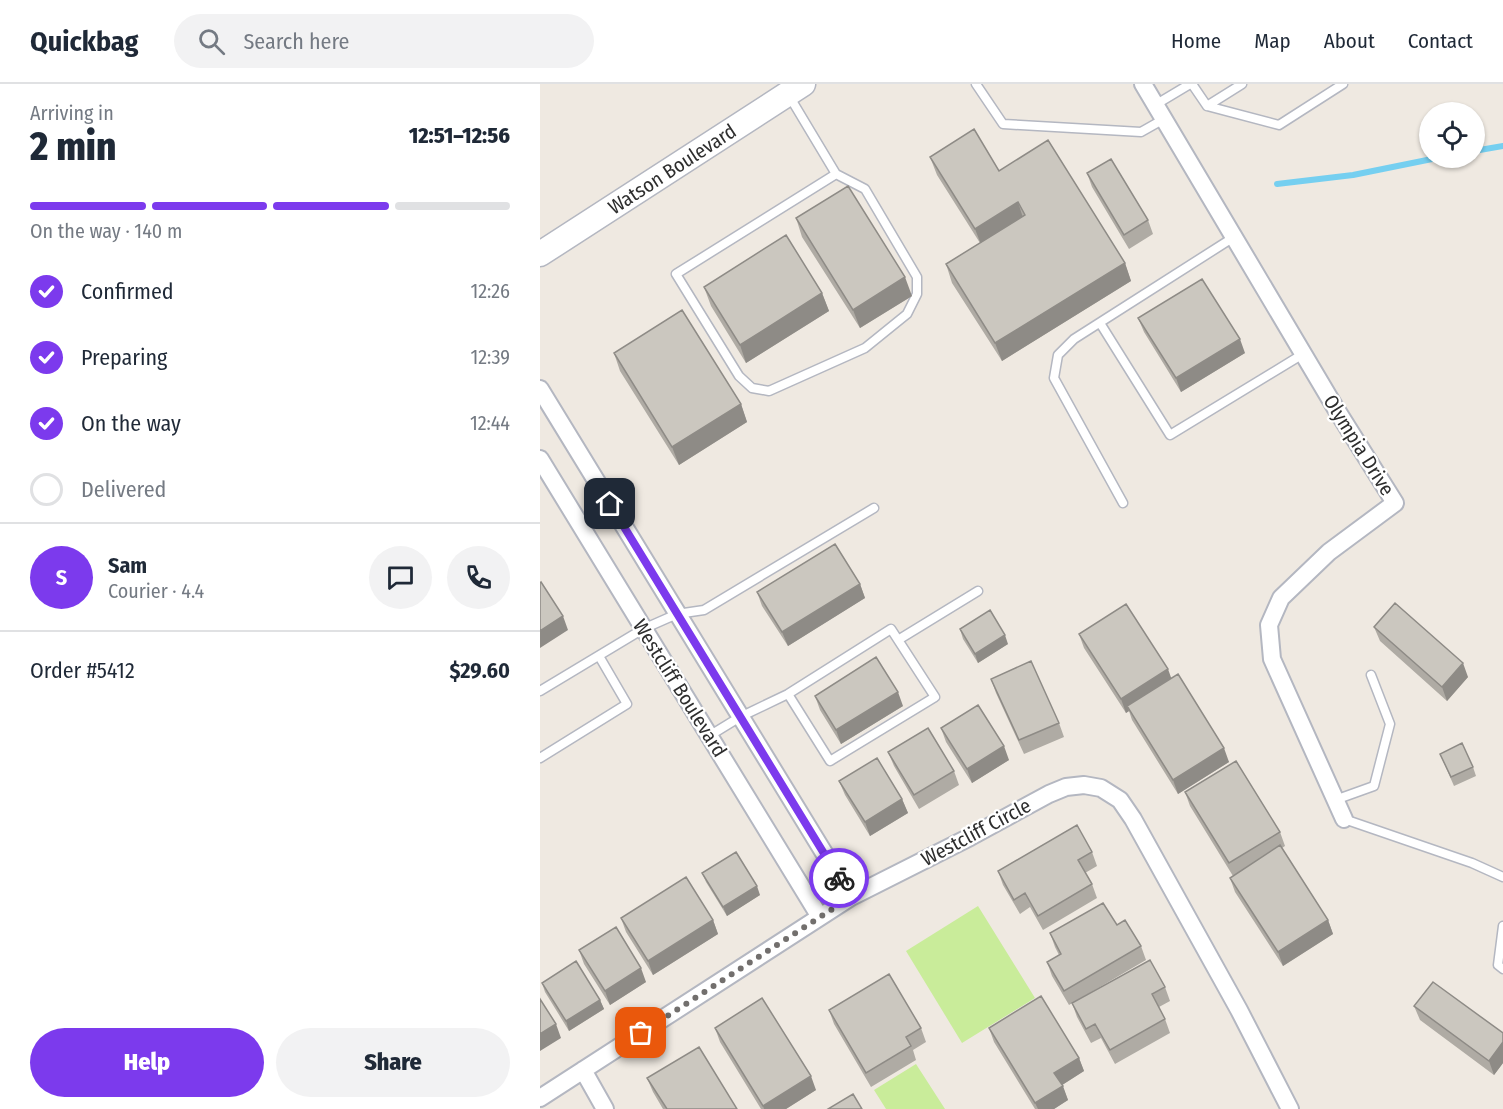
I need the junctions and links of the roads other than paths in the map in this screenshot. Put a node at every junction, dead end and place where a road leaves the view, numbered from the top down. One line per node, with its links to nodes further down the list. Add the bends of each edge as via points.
1 (976, 84): 8 (lane, via 1002,124 1141,132)
2 (1143, 84): 8 (street, Olympia Drive)
3 (1191, 84): 7 (lane); 8 (lane)
4 (1242, 84): 7 (lane)
5 (1343, 84): 7 (lane, via 1279,125)
6 (796, 89): 9 (lane); 11 (main road, Watson Boulevard)
7 (1207, 106)
8 (1160, 112): 10 (street, Olympia Drive)
9 (836, 174): 9 (lane, via 865,189 917,277 917,294 907,314 865,348 769,391 753,388 739,376 676,274)
10 (1234, 237): 12 (lane); 13 (street, Olympia Drive)
11 (540, 254)
12 (1100, 323): 13 (lane, via 1170,435); 16 (lane, via 1074,339 1058,355 1054,378)
13 (1303, 354): 29 (street, Olympia Drive, via 1395,503 1329,552 1289,590 1269,625 1272,659)
14 (540, 389): 19 (street, Westcliff Boulevard)
15 (540, 459): 20 (street, Westcliff Boulevard)
16 (1123, 503)
17 (874, 508): 19 (lane, via 704,609)
18 (978, 591): 21 (lane)
19 (677, 614): 20 (lane); 26 (street, Westcliff Boulevard)
20 (644, 629): 22 (lane); 27 (street, Westcliff Boulevard)
21 (898, 640): 25 (lane, via 891,629); 25 (lane, via 935,698 830,761)
22 (599, 656): 24 (lane); 28 (lane, via 627,704)
23 (1371, 675): 29 (lane, via 1390,724 1374,786)
24 (540, 692)
25 (788, 694): 26 (lane)
26 (740, 717): 27 (lane); 32 (street, Westcliff Boulevard)
27 (709, 736): 33 (street, Westcliff Boulevard)
28 (540, 758)
29 (1335, 800): 30 (street, Olympia Drive)
30 (1344, 819): 31 (lane)
31 (1503, 877)
32 (851, 897): 33 (street, Westcliff Circle); 39 (street, Westcliff Circle, via 1049,794 1066,787 1101,788 1120,800 1133,819)
33 (820, 917): 36 (street, Westcliff Circle)
34 (1503, 926): 35 (lane, via 1498,965)
35 (1503, 969)
36 (583, 1070): 37 (street, Westcliff Circle); 38 (street)
37 (540, 1098)
38 (605, 1109)
39 (1290, 1109)

